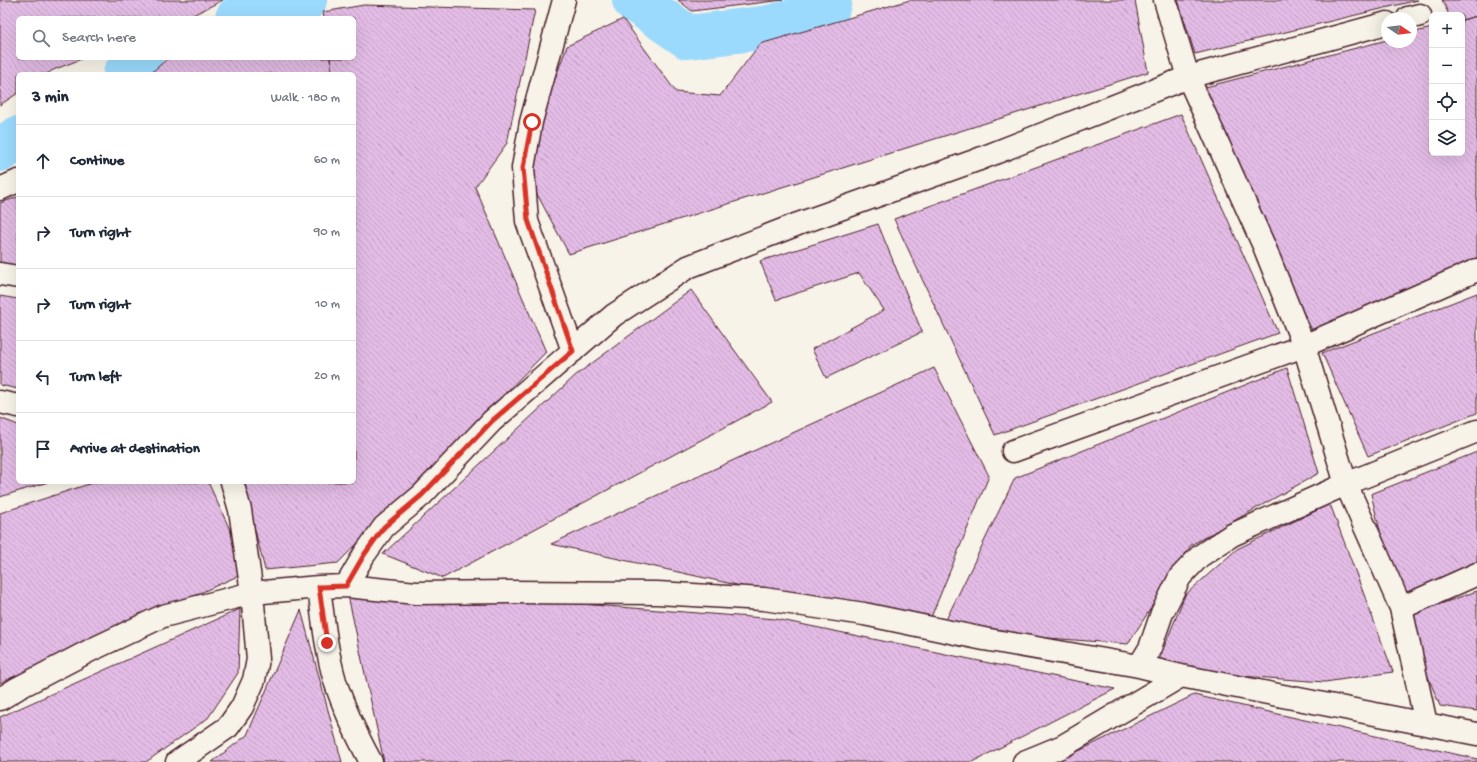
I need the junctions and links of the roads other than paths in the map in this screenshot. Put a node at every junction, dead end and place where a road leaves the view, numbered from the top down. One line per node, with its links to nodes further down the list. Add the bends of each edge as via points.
1 (564, 0): 11 (street, via 532,122 523,168 528,220)
2 (1165, 0): 4 (street)
3 (1381, 25): 4 (street)
4 (1188, 77): 10 (street, via 1264,246); 11 (street, via 978,160 798,224 688,268 614,315)
5 (16, 183): 6 (street)
6 (0, 189)
7 (1477, 270): 10 (street)
8 (0, 274): 9 (street)
9 (16, 277)
10 (1304, 346): 15 (street); 17 (street)
11 (573, 351): 19 (street, via 492,421 422,495 384,527)
12 (0, 402): 13 (street)
13 (16, 406)
14 (1477, 431): 17 (street)
15 (1013, 451)
16 (233, 484): 21 (street, via 240,510)
17 (1346, 484): 22 (street); 23 (street, via 1232,535 1200,556 1180,577 1162,612 1150,648)
18 (1477, 574): 22 (street)
19 (346, 586): 20 (street); 23 (street, via 416,594 657,594 764,599 864,614)
20 (319, 587): 21 (street); 29 (street, via 335,681 352,727)
21 (252, 593): 25 (street, via 163,616 91,650); 28 (street, via 258,660 254,680 242,707 228,728)
22 (1401, 608): 26 (street)
23 (1139, 666): 24 (street)
24 (1181, 676): 26 (street); 30 (street, via 1063,746)
25 (0, 699)
26 (1426, 724): 27 (street)
27 (1477, 734)
28 (177, 762)
29 (371, 762)
30 (1024, 762)

